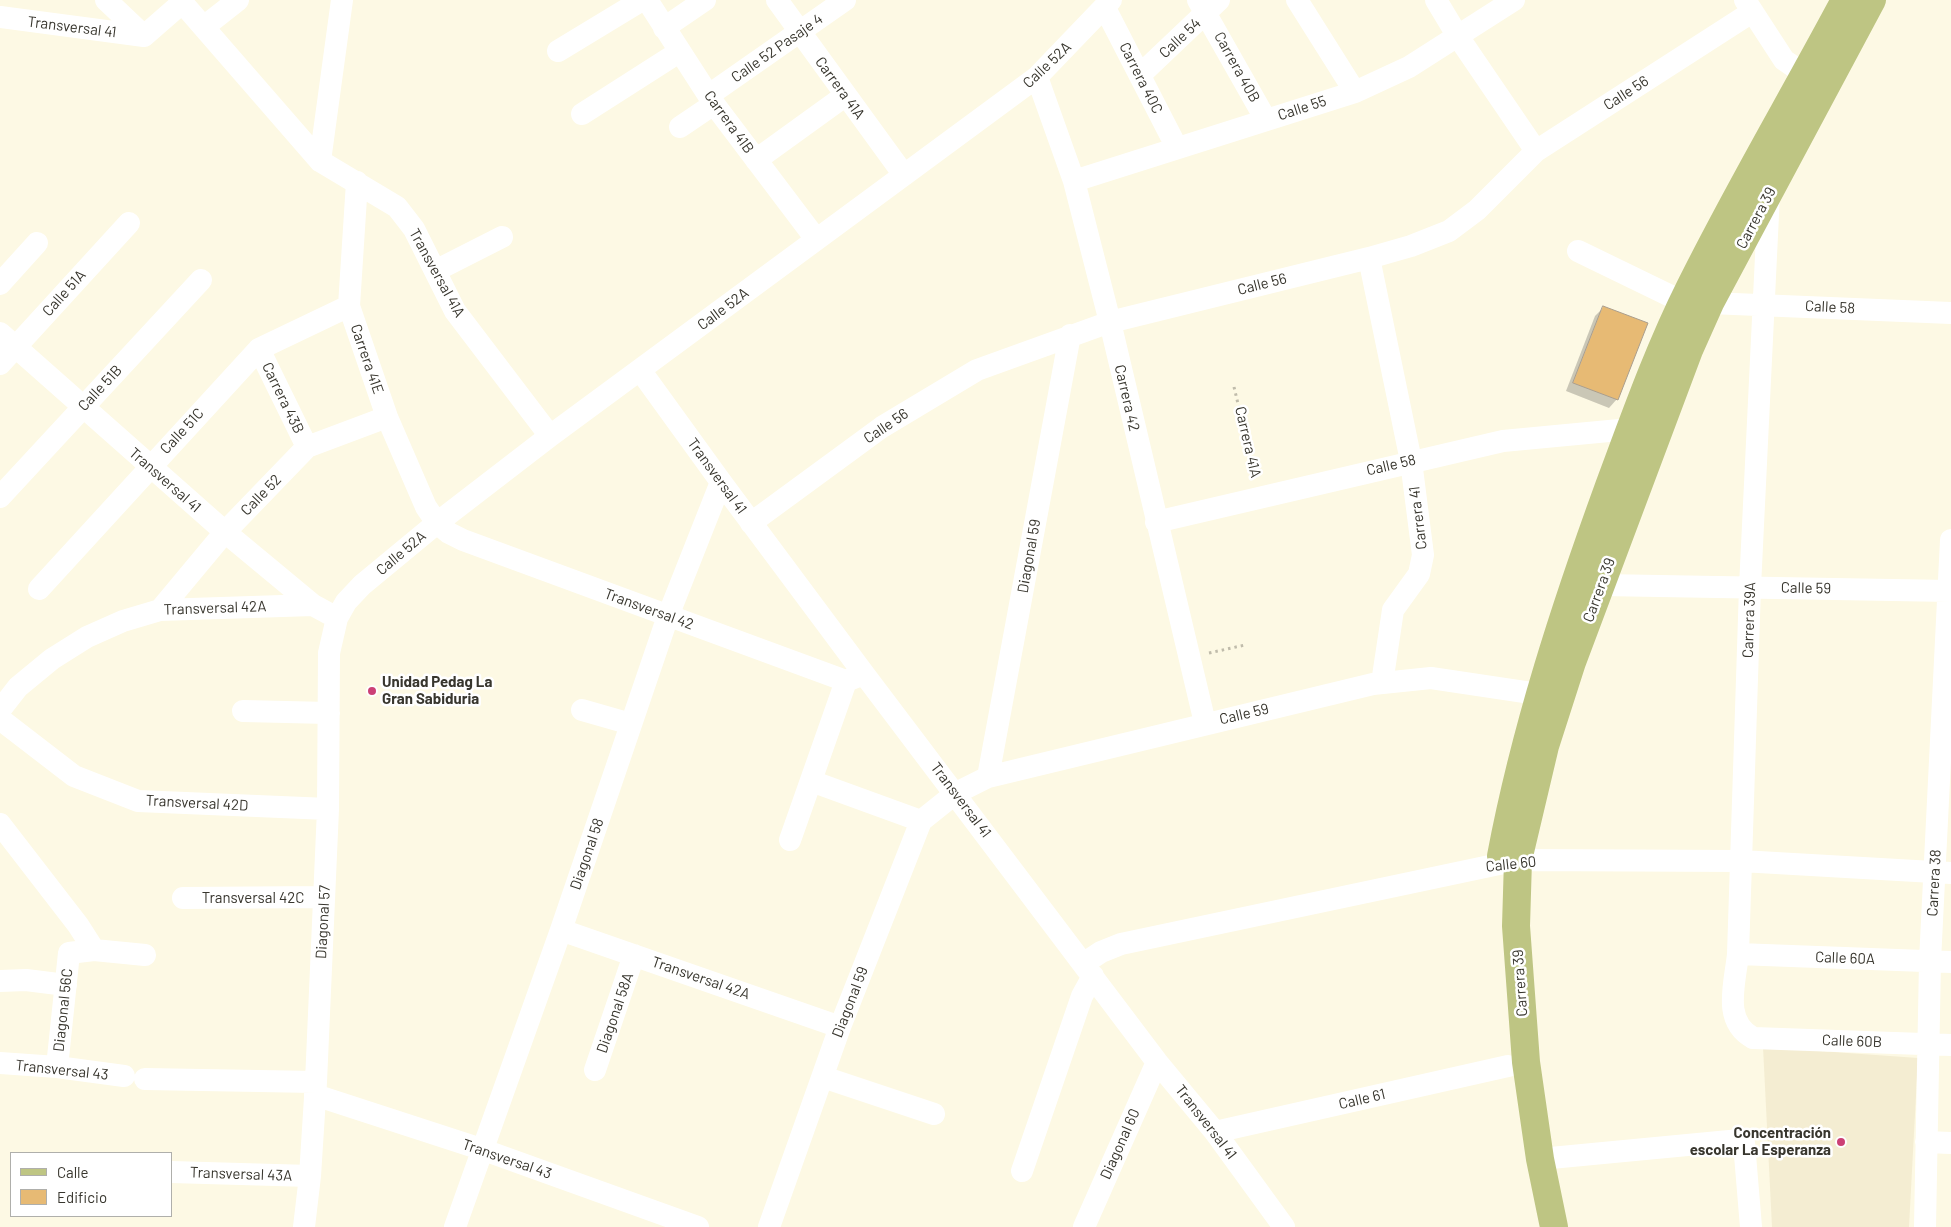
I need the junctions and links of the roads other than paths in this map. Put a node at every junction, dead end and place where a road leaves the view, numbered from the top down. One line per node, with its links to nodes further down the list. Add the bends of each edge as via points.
1 (106, 0): 23 (street)
2 (238, 0): 19 (street)
3 (342, 0): 38 (street)
4 (642, 0): 24 (street)
5 (647, 0): 20 (street, Carrera 41B)
6 (705, 0): 20 (street)
7 (776, 0): 21 (street, Carrera 41A)
8 (845, 0): 21 (street, Calle 52 Pasaje 4)
9 (1297, 0): 29 (street)
10 (1436, 0): 22 (street)
11 (1514, 0): 22 (street, Calle 55)
12 (1845, 0): 28 (main road, Carrera 39)
13 (1872, 0): 28 (main road, Carrera 39)
14 (181, 1): 19 (street, Transversal 41A); 23 (street)
15 (1108, 4): 26 (street, Carrera 40C); 27 (street, Calle 52A)
16 (1208, 5): 26 (street, Calle 54); 33 (street, Carrera 40B)
17 (1748, 6): 28 (street, via 1784,60); 36 (street, Calle 56)
18 (0, 17): 23 (street, Transversal 41)
19 (205, 26): 38 (street, Transversal 41A)
20 (664, 28): 25 (street, Carrera 41B)
21 (800, 32): 30 (street, Carrera 41A); 31 (street, Calle 52 Pasaje 4)
22 (1457, 35): 29 (street, Calle 55, via 1409,68); 36 (street)
23 (144, 36)
24 (558, 51)
25 (679, 52): 31 (street, Carrera 41B); 32 (street)
26 (1140, 75): 35 (street, Carrera 40C)
27 (1037, 77): 39 (street, Calle 52A); 40 (street, Carrera 42)
28 (1815, 82): 42 (main road, Carrera 39); 52 (main road, Carrera 39, via 1714,240)
29 (1355, 92): 33 (street, Calle 55)
30 (846, 95): 37 (street); 39 (street, Carrera 41A)
31 (711, 100): 34 (street, Calle 52 Pasaje 4); 37 (street, Carrera 41B)
32 (582, 114)
33 (1266, 120): 35 (street, Calle 55)
34 (680, 127)
35 (1177, 148): 40 (street, Calle 55)
36 (1536, 151): 48 (street, Calle 56, via 1477,210 1449,231)
37 (756, 160): 45 (street, Carrera 41B)
38 (320, 161): 41 (street, Transversal 41A)
39 (904, 175): 45 (street, Calle 52A)
40 (1074, 181): 57 (street, Carrera 42)
41 (357, 182): 49 (street, Transversal 41A, via 397,207 414,229); 55 (street, Carrera 41E)
42 (1769, 194): 53 (main road, Carrera 39); 54 (street, Carrera 39A)
43 (128, 223): 59 (street, Calle 51A)
44 (502, 237): 49 (street)
45 (816, 240): 62 (street, Calle 52A)
46 (37, 243): 51 (street)
47 (1578, 251): 52 (street)
48 (1369, 258): 57 (street, Calle 56); 68 (street, Carrera 41)
49 (435, 271): 66 (street, Transversal 41A, via 455,311)
50 (201, 280): 63 (street, Calle 51B)
51 (0, 284)
52 (1683, 302): 65 (main road, Carrera 39)
53 (1710, 302): 54 (street, Calle 58); 77 (main road, Carrera 39, via 1674,386)
54 (1764, 304): 56 (street, Calle 58); 78 (street, Carrera 39A)
55 (350, 306): 60 (street, Calle 51C); 64 (street, Carrera 41E)
56 (1951, 313)
57 (1110, 322): 58 (street, Calle 56); 72 (street, Carrera 42)
58 (1070, 335): 74 (street, Calle 56, via 977,370 882,427); 95 (street, Diagonal 59)
59 (8, 340): 61 (street, Calle 51A); 63 (street, Transversal 41)
60 (259, 349): 67 (street, Carrera 43B); 69 (street, Calle 51C)
61 (0, 364)
62 (640, 370): 66 (street, Calle 52A); 70 (street, Transversal 41)
63 (84, 406): 69 (street, Transversal 41); 71 (street, Calle 51B)
64 (387, 417): 67 (street, Calle 52); 73 (street, Carrera 41E, via 426,507)
65 (1630, 429): 68 (street, Calle 58, via 1503,441); 87 (main road, Carrera 39, via 1571,590)
66 (550, 436): 73 (street, Calle 52A)
67 (307, 447): 75 (street, Calle 52)
68 (1411, 461): 72 (street, Calle 58); 86 (street, Carrera 41, via 1423,555 1419,574 1393,610)
69 (149, 466): 75 (street, Transversal 41); 79 (street, Calle 51C)
70 (721, 482): 74 (street, Transversal 41); 83 (street, Diagonal 58)
71 (0, 497)
72 (1156, 522): 93 (street, Carrera 42)
73 (437, 523): 83 (street, Transversal 42, via 463,540); 84 (street, Calle 52A, via 362,585)
74 (752, 523): 85 (street, Transversal 41)
75 (225, 532): 81 (street, Transversal 41); 82 (street, Calle 52)
76 (1951, 540): 80 (street, Carrera 38)
77 (1601, 585): 78 (street, Calle 59); 102 (main road, Carrera 39, via 1572,662)
78 (1750, 587): 80 (street, Calle 59); 103 (street, Carrera 39A)
79 (39, 589)
80 (1950, 591): 104 (street, Carrera 38)
81 (314, 605): 82 (street, Transversal 42A); 84 (street, Transversal 41)
82 (160, 610): 88 (street, Transversal 42A, via 123,621 87,637 52,659 18,687)
83 (668, 616): 85 (street, Transversal 42); 94 (street, Diagonal 58)
84 (337, 618): 91 (street, Diagonal 57, via 329,653)
85 (855, 677): 96 (street); 97 (street, Transversal 41)
86 (1382, 683): 87 (street, Calle 59, via 1430,678); 93 (street, Calle 59)
87 (1538, 694): 102 (main road, Carrera 39, via 1509,813)
88 (0, 710)
89 (582, 710): 94 (street)
90 (243, 711): 91 (street)
91 (329, 713): 98 (street, Diagonal 57)
92 (0, 719): 98 (street, Transversal 42D, via 74,776 138,801)
93 (1205, 723): 95 (street, Calle 59)
94 (631, 724): 107 (street, Diagonal 58)
95 (988, 777): 97 (street, Calle 59)
96 (811, 781): 99 (street); 101 (street)
97 (956, 793): 99 (street, Diagonal 59); 113 (street, Transversal 41)
98 (328, 809): 105 (street, Diagonal 57)
99 (921, 821): 116 (street, Diagonal 59)
100 (0, 824): 108 (street)
101 (790, 840)
102 (1509, 861): 103 (street, Calle 60); 113 (street, Calle 60, via 1121,944 1101,952); 122 (main road, Carrera 39, via 1498,927); 132 (main road, Carrera 39, via 1526,1062)
103 (1741, 861): 104 (street, Calle 60); 109 (street, Carrera 39A)
104 (1943, 873): 112 (street, Carrera 38)
105 (324, 897): 106 (street, Transversal 42C); 126 (street, Diagonal 57)
106 (183, 898)
107 (561, 930): 111 (street, Transversal 42A); 131 (street, Diagonal 58)
108 (94, 950): 110 (street); 115 (street, Diagonal 56C, via 69,953)
109 (1738, 954): 112 (street, Calle 60A); 117 (street, Carrera 39A, via 1735,1021 1742,1032)
110 (145, 955)
111 (634, 955): 116 (street, Transversal 42A); 124 (street, Diagonal 58A)
112 (1941, 961): 118 (street, Carrera 38)
113 (1088, 970): 120 (street, Transversal 41); 133 (street)
114 (0, 980): 115 (street)
115 (66, 985): 123 (street, Diagonal 56C)
116 (840, 1027): 125 (street, Diagonal 59)
117 (1754, 1038): 118 (street, Calle 60B)
118 (1927, 1044): 119 (street, Calle 60B); 129 (street, Carrera 38)
119 (1951, 1045)
120 (1157, 1062): 128 (street, Transversal 41); 140 (street, Diagonal 60)
121 (0, 1063): 123 (street, Transversal 43)
122 (1508, 1066): 128 (street, Calle 61); 142 (main road, Carrera 39)
123 (57, 1067): 126 (street, Transversal 43, via 135,1078)
124 (595, 1070)
125 (823, 1077): 127 (street); 139 (street, Diagonal 59)
126 (315, 1088): 131 (street, Transversal 43); 135 (street, Diagonal 57)
127 (934, 1114)
128 (1215, 1132): 141 (street, Transversal 41)
129 (1926, 1142): 130 (street); 145 (street, Carrera 38)
130 (1951, 1143)
131 (481, 1149): 137 (street, Diagonal 58); 138 (street, Transversal 43)
132 (1540, 1159): 143 (main road, Carrera 39); 144 (street, via 1740,1140 1744,1143)
133 (1022, 1170)
134 (172, 1172): 135 (street, Transversal 43A)
135 (310, 1176): 136 (street, Diagonal 57)
136 (304, 1227)
137 (454, 1227)
138 (698, 1227)
139 (769, 1227)
140 (1084, 1227)
141 (1284, 1227)
142 (1538, 1227)
143 (1554, 1227)
144 (1751, 1227)
145 (1925, 1227)

